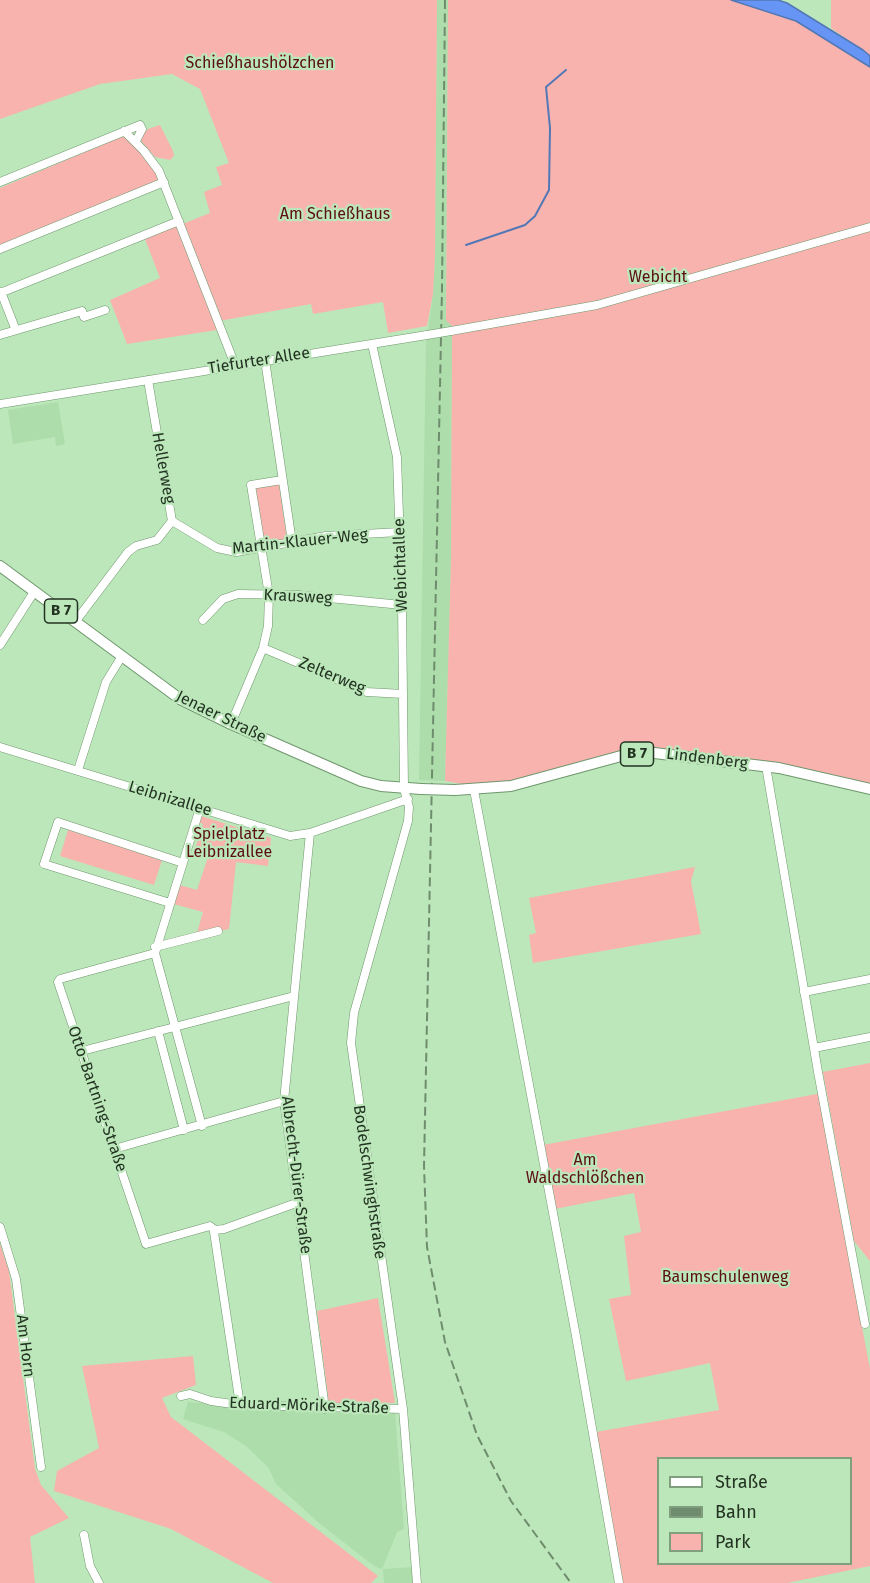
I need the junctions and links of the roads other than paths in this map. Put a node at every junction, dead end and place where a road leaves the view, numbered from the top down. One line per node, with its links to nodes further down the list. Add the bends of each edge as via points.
1 (124, 131): 2 (street); 2 (street, via 140,125); 3 (street)
2 (136, 141): 4 (street, via 153,161)
3 (0, 182)
4 (164, 183): 5 (street); 7 (street)
5 (179, 221): 8 (street); 14 (street)
6 (870, 227): 12 (street, Tiefurter Allee, bridge, via 597,305)
7 (0, 249)
8 (0, 293): 10 (street)
9 (105, 310): 10 (street, via 84,317 82,311)
10 (15, 328): 11 (street)
11 (0, 335)
12 (372, 344): 13 (street, Tiefurter Allee); 19 (street, Webichtallee, via 397,457)
13 (264, 360): 14 (street, Tiefurter Allee); 17 (street)
14 (235, 365): 15 (street, Tiefurter Allee)
15 (148, 380): 16 (street, Tiefurter Allee); 18 (street, Hellerweg)
16 (0, 404)
17 (282, 480): 20 (street); 21 (street, via 250,485)
18 (172, 521): 21 (street, Martin-Klauer-Weg, via 223,550 236,552); 27 (street, Hellerweg, via 157,540 128,552)
19 (400, 532): 20 (street, Martin-Klauer-Weg); 25 (street, Webichtallee)
20 (291, 542): 21 (street, Martin-Klauer-Weg)
21 (261, 547): 24 (street)
22 (0, 566): 23 (main road, Jenaer Straße / B 7)
23 (34, 592): 27 (main road, Jenaer Straße / B 7); 28 (street)
24 (269, 595): 25 (street, Krausweg); 26 (street, Krausweg, via 228,597); 29 (street)
25 (402, 605): 31 (street, Webichtallee)
26 (203, 620)
27 (75, 622): 30 (main road, Jenaer Straße / B 7)
28 (0, 645)
29 (263, 648): 31 (street, Zelterweg, via 367,692); 32 (street)
30 (122, 656): 32 (main road, Jenaer Straße / B 7, via 180,699); 35 (street, via 106,682)
31 (403, 694): 38 (street, Webichtallee)
32 (231, 724): 38 (main road, Jenaer Straße / B 7, via 361,781)
33 (0, 747): 35 (street, Leibnizallee)
34 (766, 766): 36 (main road, Lindenberg / B 7); 37 (main road, Lindenberg / B 7, via 646,752 511,786); 46 (street)
35 (78, 770): 39 (street, Leibnizallee)
36 (870, 789)
37 (474, 790): 38 (main road, Jenaer Straße / B 7, bridge, via 421,789); 69 (street)
38 (406, 794): 40 (street, Leibnizallee); 64 (street, Bodelschwinghstraße, via 408,821 356,1007 351,1043)
39 (200, 808): 40 (street, Leibnizallee, via 290,836); 41 (street)
40 (310, 833): 47 (street, Albrecht-Dürer-Straße)
41 (183, 863): 42 (street); 42 (street, via 58,822 44,864)
42 (170, 903): 44 (street)
43 (218, 931): 44 (street)
44 (155, 950): 48 (street); 52 (street, Otto-Bartning-Straße, via 60,979)
45 (870, 979): 46 (street)
46 (804, 992): 51 (street)
47 (294, 996): 48 (street); 53 (street, Albrecht-Dürer-Straße)
48 (174, 1026): 49 (street); 54 (street)
49 (158, 1030): 52 (street); 55 (street)
50 (870, 1037): 51 (street)
51 (814, 1048): 60 (street)
52 (82, 1051): 56 (street, Otto-Bartning-Straße)
53 (284, 1101): 54 (street); 57 (street, Albrecht-Dürer-Straße)
54 (202, 1125): 55 (street)
55 (184, 1130): 56 (street)
56 (114, 1149): 59 (street, Otto-Bartning-Straße, via 146,1244 210,1226)
57 (299, 1202): 59 (street); 63 (street, Albrecht-Dürer-Straße)
58 (0, 1227): 65 (street, Am Horn, via 16,1279)
59 (215, 1230): 62 (street)
60 (865, 1324)
61 (181, 1396): 62 (street, Eduard-Mörike-Straße, via 190,1394)
62 (240, 1405): 63 (street, Eduard-Mörike-Straße)
63 (325, 1409): 64 (street, Eduard-Mörike-Straße)
64 (403, 1409): 68 (street, Bodelschwinghstraße)
65 (41, 1467)
66 (84, 1535): 67 (street, via 90,1566)
67 (99, 1583)
68 (417, 1583)
69 (619, 1583)

